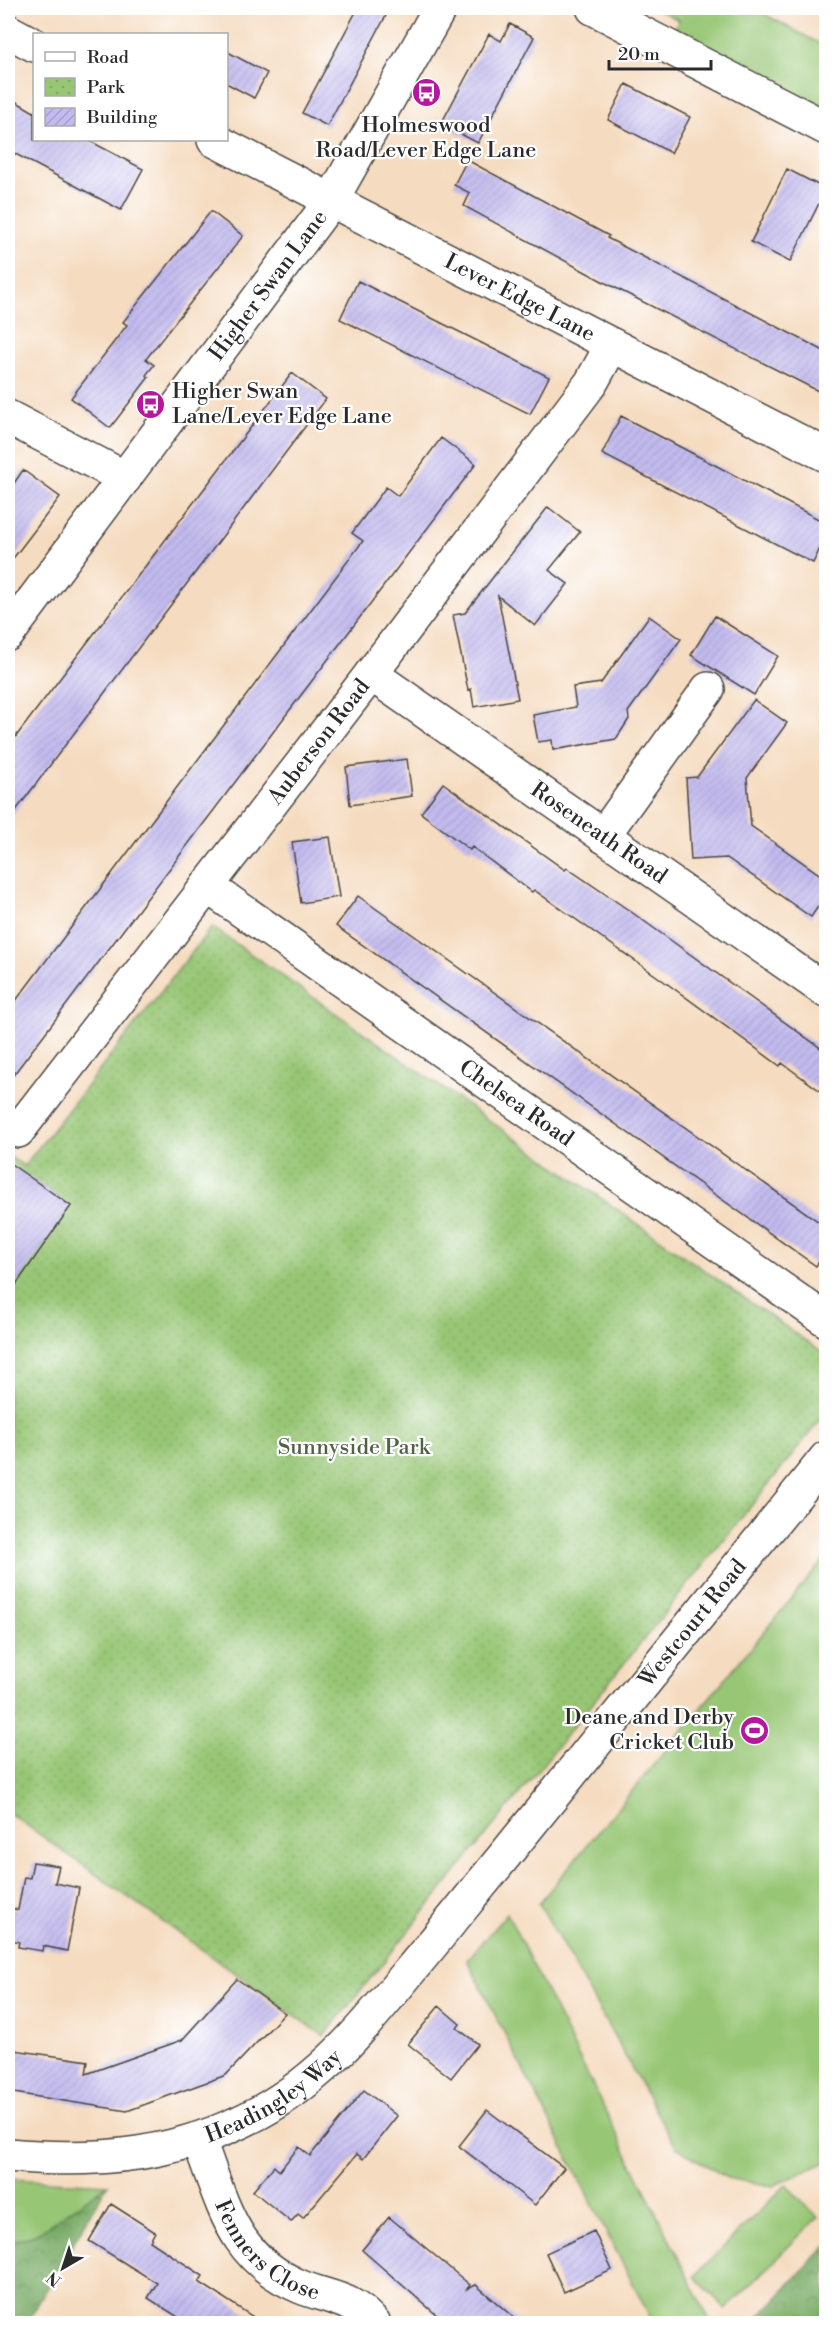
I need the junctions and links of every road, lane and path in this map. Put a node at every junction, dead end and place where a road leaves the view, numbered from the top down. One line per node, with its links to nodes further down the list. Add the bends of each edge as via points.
1 (440, 8): 7 (street, Higher Swan Lane)
2 (593, 8): 5 (street)
3 (8, 31): 4 (street)
4 (33, 44)
5 (826, 128)
6 (216, 141): 7 (street, Lever Edge Lane)
7 (331, 201): 8 (street, Lever Edge Lane); 11 (street, Higher Swan Lane)
8 (612, 345): 10 (street, Lever Edge Lane); 13 (street, Auberson Road, via 591,383)
9 (8, 417): 11 (street)
10 (826, 455)
11 (125, 478): 12 (street, Higher Swan Lane)
12 (8, 634)
13 (371, 674): 15 (street, Roseneath Road); 16 (street, Auberson Road)
14 (708, 689): 15 (street)
15 (603, 836): 17 (street, Roseneath Road)
16 (207, 886): 18 (street, Auberson Road); 19 (street, Chelsea Road)
17 (826, 991)
18 (13, 1128)
19 (826, 1320)
20 (826, 1458): 21 (street, Westcourt Road)
21 (469, 1899): 22 (street, Headingley Way, via 352,2041 326,2065 261,2112)
22 (199, 2140): 23 (street, Headingley Way, via 120,2157 58,2159); 24 (street, Fenners Close, via 240,2242 256,2260 303,2288 349,2301)
23 (8, 2155)
24 (374, 2324)

